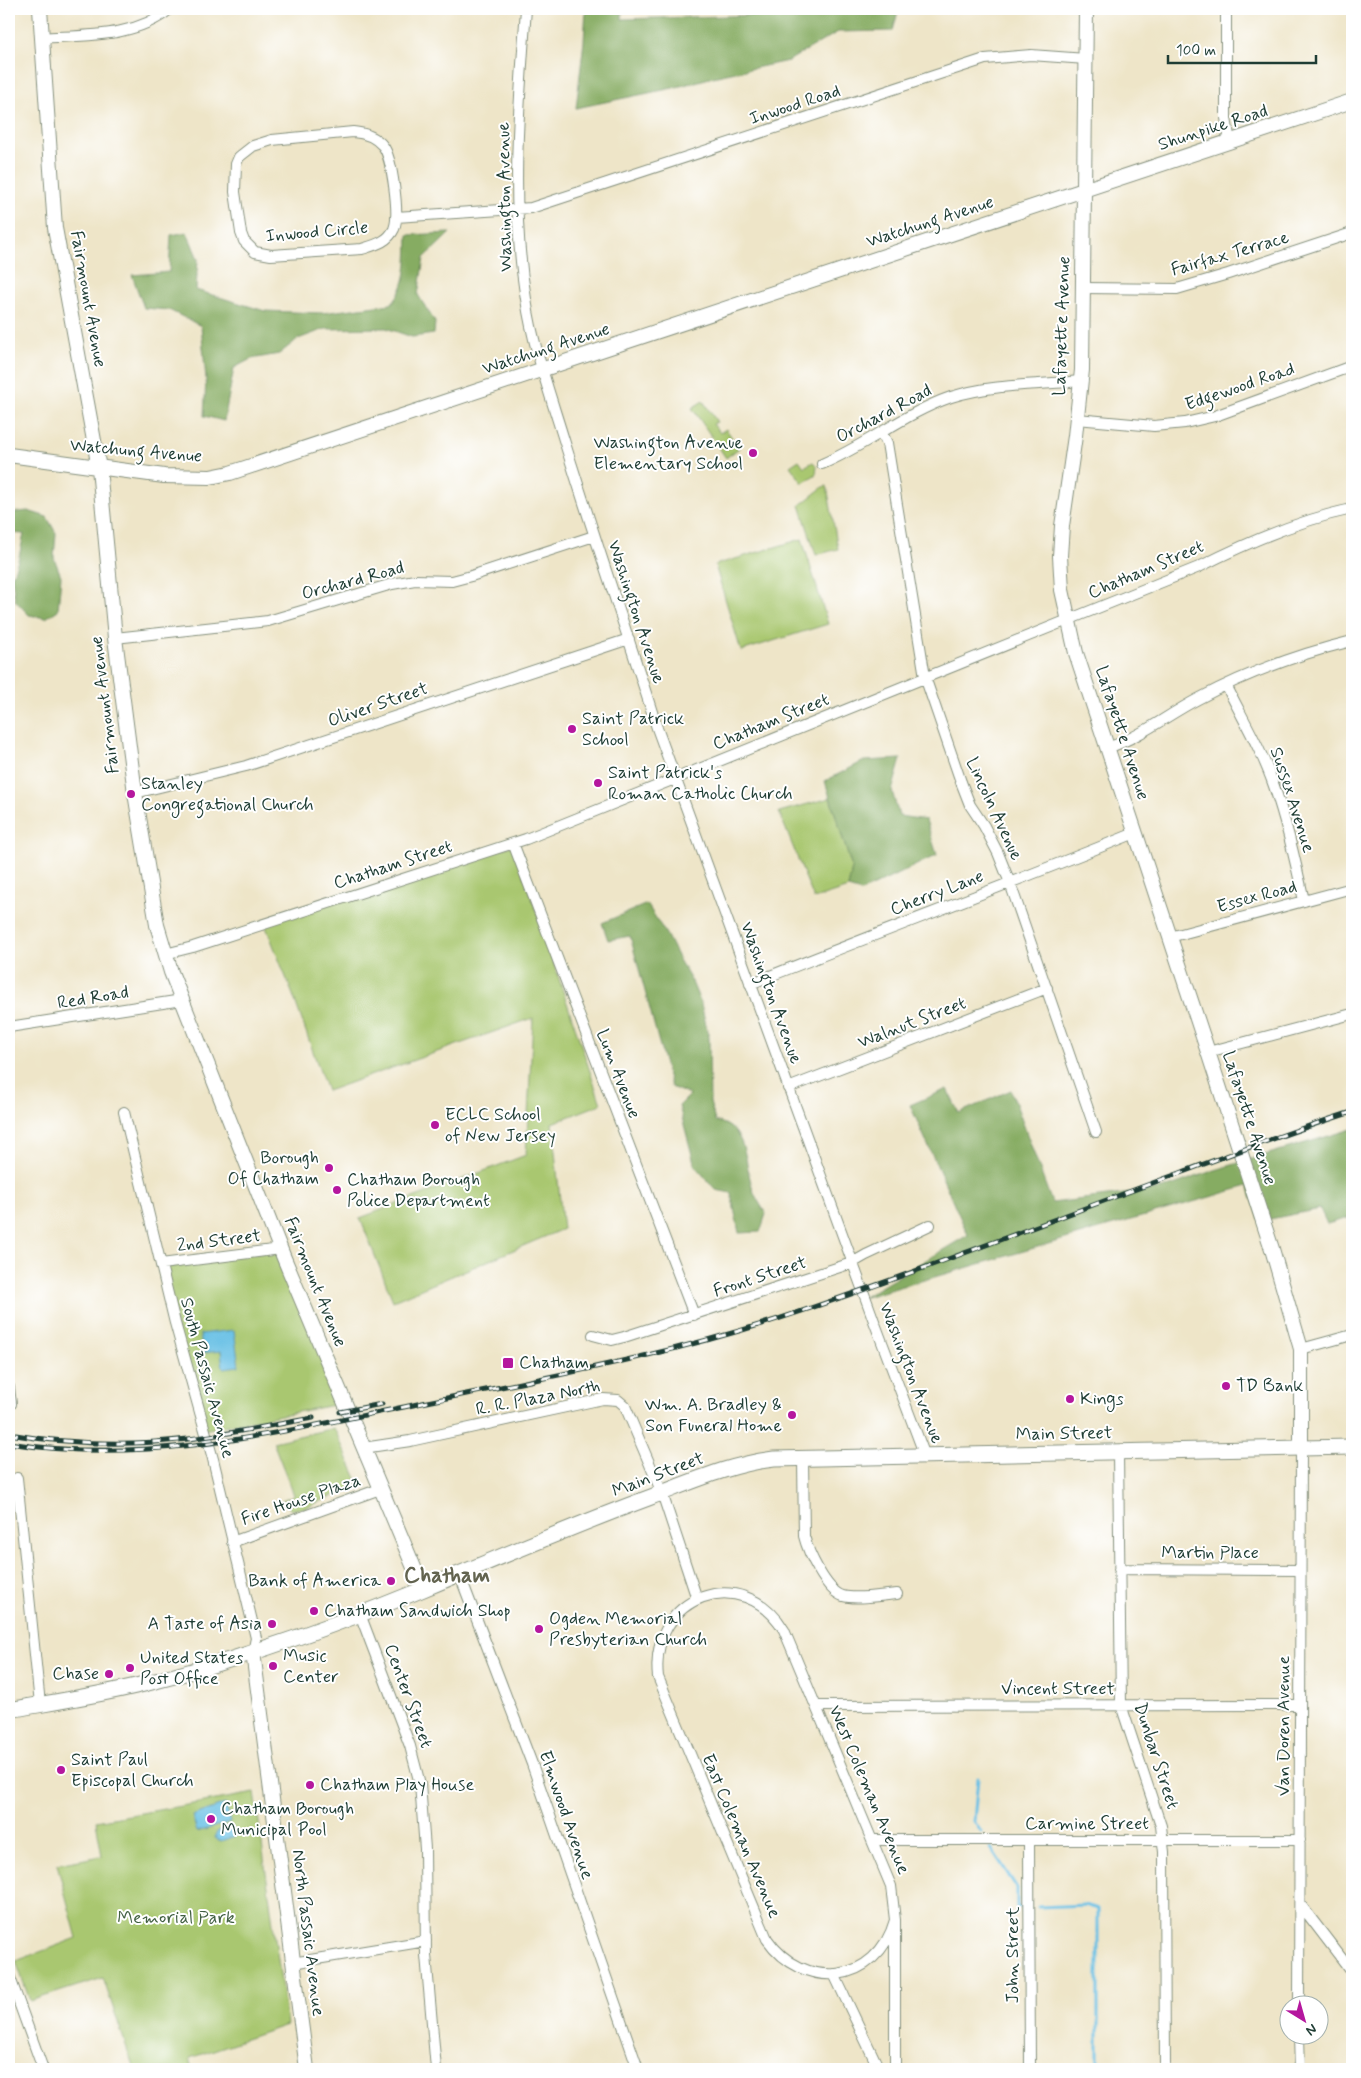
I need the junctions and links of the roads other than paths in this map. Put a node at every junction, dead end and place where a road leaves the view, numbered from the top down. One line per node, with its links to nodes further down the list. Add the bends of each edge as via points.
1 (40, 9): 6 (main road, Fairmount Avenue)
2 (170, 9): 6 (street, via 153,21 125,30)
3 (526, 9): 11 (street, Washington Avenue)
4 (1086, 9): 7 (main road, Lafayette Avenue)
5 (1226, 9): 9 (street, via 1226,118)
6 (42, 38): 22 (main road, Fairmount Avenue, via 55,228)
7 (1086, 59): 10 (main road, Lafayette Avenue); 11 (street, Inwood Road, via 1031,55 985,59 540,206)
8 (1352, 101): 9 (main road, Shunpike Road)
9 (1230, 142): 10 (main road, Shunpike Road)
10 (1085, 190): 14 (main road, Lafayette Avenue); 16 (main road, Watchung Avenue)
11 (518, 210): 12 (street); 16 (street, Washington Avenue, via 526,300)
12 (396, 218): 12 (street, Inwood Circle, via 390,235 376,245 271,255 255,252 249,249 241,233 235,192 236,164 245,151 261,142 352,132 370,135 384,147 389,159)
13 (1352, 233): 14 (street, Fairfax Terrace, via 1177,289)
14 (1084, 288): 17 (main road, Lafayette Avenue)
15 (1352, 366): 18 (street, Edgewood Road, via 1215,416 1185,423 1154,426)
16 (543, 370): 22 (main road, Watchung Avenue, via 230,473 194,478); 24 (street, Washington Avenue)
17 (1080, 381): 18 (main road, Lafayette Avenue); 19 (street, Orchard Road, via 986,389 952,397 914,413)
18 (1077, 419): 25 (main road, Lafayette Avenue, via 1060,556)
19 (882, 433): 21 (street, Orchard Road); 29 (street, Lincoln Avenue, via 887,443)
20 (9, 455): 22 (main road, Watchung Avenue)
21 (822, 464)
22 (99, 468): 26 (main road, Fairmount Avenue)
23 (1352, 509): 25 (street, Chatham Street, via 1303,522)
24 (594, 536): 26 (street, Orchard Road, via 471,576 392,584 268,621); 27 (street, Washington Avenue)
25 (1068, 620): 29 (street, Chatham Street); 31 (main road, Lafayette Avenue)
26 (116, 638): 33 (main road, Fairmount Avenue)
27 (629, 640): 32 (street, Washington Avenue); 33 (street, Oliver Street, via 246,766)
28 (1351, 645): 30 (street, via 1269,666)
29 (925, 678): 32 (street, Chatham Street); 36 (street, Lincoln Avenue, via 960,782 998,853)
30 (1226, 686): 31 (street, via 1197,699 1127,742); 38 (street, Sussex Avenue, via 1274,785)
31 (1107, 748): 34 (main road, Lafayette Avenue)
32 (675, 779): 35 (street, Chatham Street); 41 (street, Washington Avenue)
33 (135, 793): 40 (main road, Fairmount Avenue)
34 (1135, 833): 36 (street, Cherry Lane); 39 (main road, Lafayette Avenue)
35 (513, 843): 40 (street, Chatham Street); 54 (street, Lum Avenue)
36 (1010, 883): 41 (street, Cherry Lane); 42 (street, Lincoln Avenue)
37 (1352, 888): 38 (street, Essex Road)
38 (1304, 902): 39 (street, Essex Road)
39 (1170, 937): 46 (main road, Lafayette Avenue)
40 (164, 954): 43 (main road, Fairmount Avenue)
41 (750, 984): 47 (street, Washington Avenue)
42 (1047, 988): 47 (street, Walnut Street); 49 (street, Lincoln Avenue)
43 (182, 1000): 45 (street, Red Road); 51 (main road, Fairmount Avenue)
44 (1352, 1014): 46 (street)
45 (9, 1027)
46 (1208, 1052): 57 (main road, Lafayette Avenue)
47 (788, 1088): 52 (street, Washington Avenue)
48 (124, 1112): 53 (street, South Passaic Avenue)
49 (1096, 1132)
50 (930, 1225): 52 (street, Front Street)
51 (281, 1249): 53 (street, 2nd Street); 62 (main road, Fairmount Avenue)
52 (852, 1263): 54 (street, Front Street); 64 (street, Washington Avenue)
53 (161, 1264): 69 (street, South Passaic Avenue)
54 (694, 1315): 55 (street, Front Street, via 612,1340)
55 (593, 1335)
56 (1352, 1335): 57 (street)
57 (1301, 1349): 60 (main road, Lafayette Avenue)
58 (9, 1387): 59 (street)
59 (11, 1404)
60 (1301, 1446): 61 (main road, Main Street); 63 (main road, Main Street); 71 (street, Van Doren Avenue)
61 (1352, 1446)
62 (363, 1448): 67 (main road, Fairmount Avenue); 68 (street, R. R. Plaza North, via 410,1441 603,1399 618,1400 625,1406)
63 (1118, 1452): 64 (main road, Main Street); 70 (street, Dunbar Street)
64 (926, 1456): 65 (main road, Main Street)
65 (803, 1458): 68 (main road, Main Street, via 754,1461); 74 (street, via 804,1536 828,1584 836,1593 849,1597)
66 (17, 1478): 78 (street)
67 (380, 1489): 69 (street, Fire House Plaza); 73 (main road, Fairmount Avenue)
68 (662, 1493): 72 (main road, Main Street); 75 (street, R. R. Plaza North)
69 (232, 1542): 77 (street, South Passaic Avenue, via 256,1638)
70 (1119, 1569): 71 (street, Martin Place); 81 (street, Dunbar Street)
71 (1300, 1570): 79 (street, Van Doren Avenue)
72 (458, 1573): 73 (main road, Main Street); 99 (street, Elmwood Avenue, via 532,1764)
73 (423, 1589): 76 (main road, Main Street)
74 (897, 1594)
75 (697, 1599): 80 (street, West Coleman Avenue, via 730,1594 767,1609 784,1630); 92 (street, East Coleman Avenue, via 675,1615 664,1631 656,1664 662,1690 767,1939 784,1959 795,1966 814,1973)
76 (360, 1614): 77 (main road, Main Street); 89 (street, Center Street, via 410,1746 420,1784 425,1849)
77 (252, 1652): 78 (main road, Main Street, via 146,1683); 90 (main road, North Passaic Avenue)
78 (40, 1704): 82 (main road, Main Street)
79 (1300, 1705): 81 (street, Vincent Street); 86 (street, Van Doren Avenue)
80 (816, 1706): 81 (street, Vincent Street); 83 (street, West Coleman Avenue)
81 (1121, 1706): 85 (street, Dunbar Street, via 1162,1826)
82 (9, 1710)
83 (873, 1840): 84 (street, Carmine Street); 88 (street, West Coleman Avenue, via 889,1878)
84 (1029, 1840): 85 (street, Carmine Street); 102 (street, John Street)
85 (1163, 1840): 86 (street, Carmine Street); 103 (street, Dunbar Street)
86 (1300, 1840): 87 (street, Van Doren Avenue)
87 (1300, 1904): 91 (street); 94 (street, Van Doren Avenue)
88 (895, 1920): 92 (street, East Coleman Avenue, via 888,1938 871,1959 848,1972); 101 (street, West Coleman Avenue)
89 (426, 1941): 90 (street); 98 (street, Center Street)
90 (292, 1963): 97 (main road, North Passaic Avenue)
91 (1352, 1972)
92 (834, 1974): 100 (street)
93 (9, 1975): 96 (street)
94 (1299, 1996)
95 (1299, 2046): 104 (street)
96 (43, 2069)
97 (307, 2069)
98 (436, 2069)
99 (638, 2069)
100 (879, 2069)
101 (895, 2069)
102 (1030, 2069)
103 (1165, 2069)
104 (1300, 2069)

